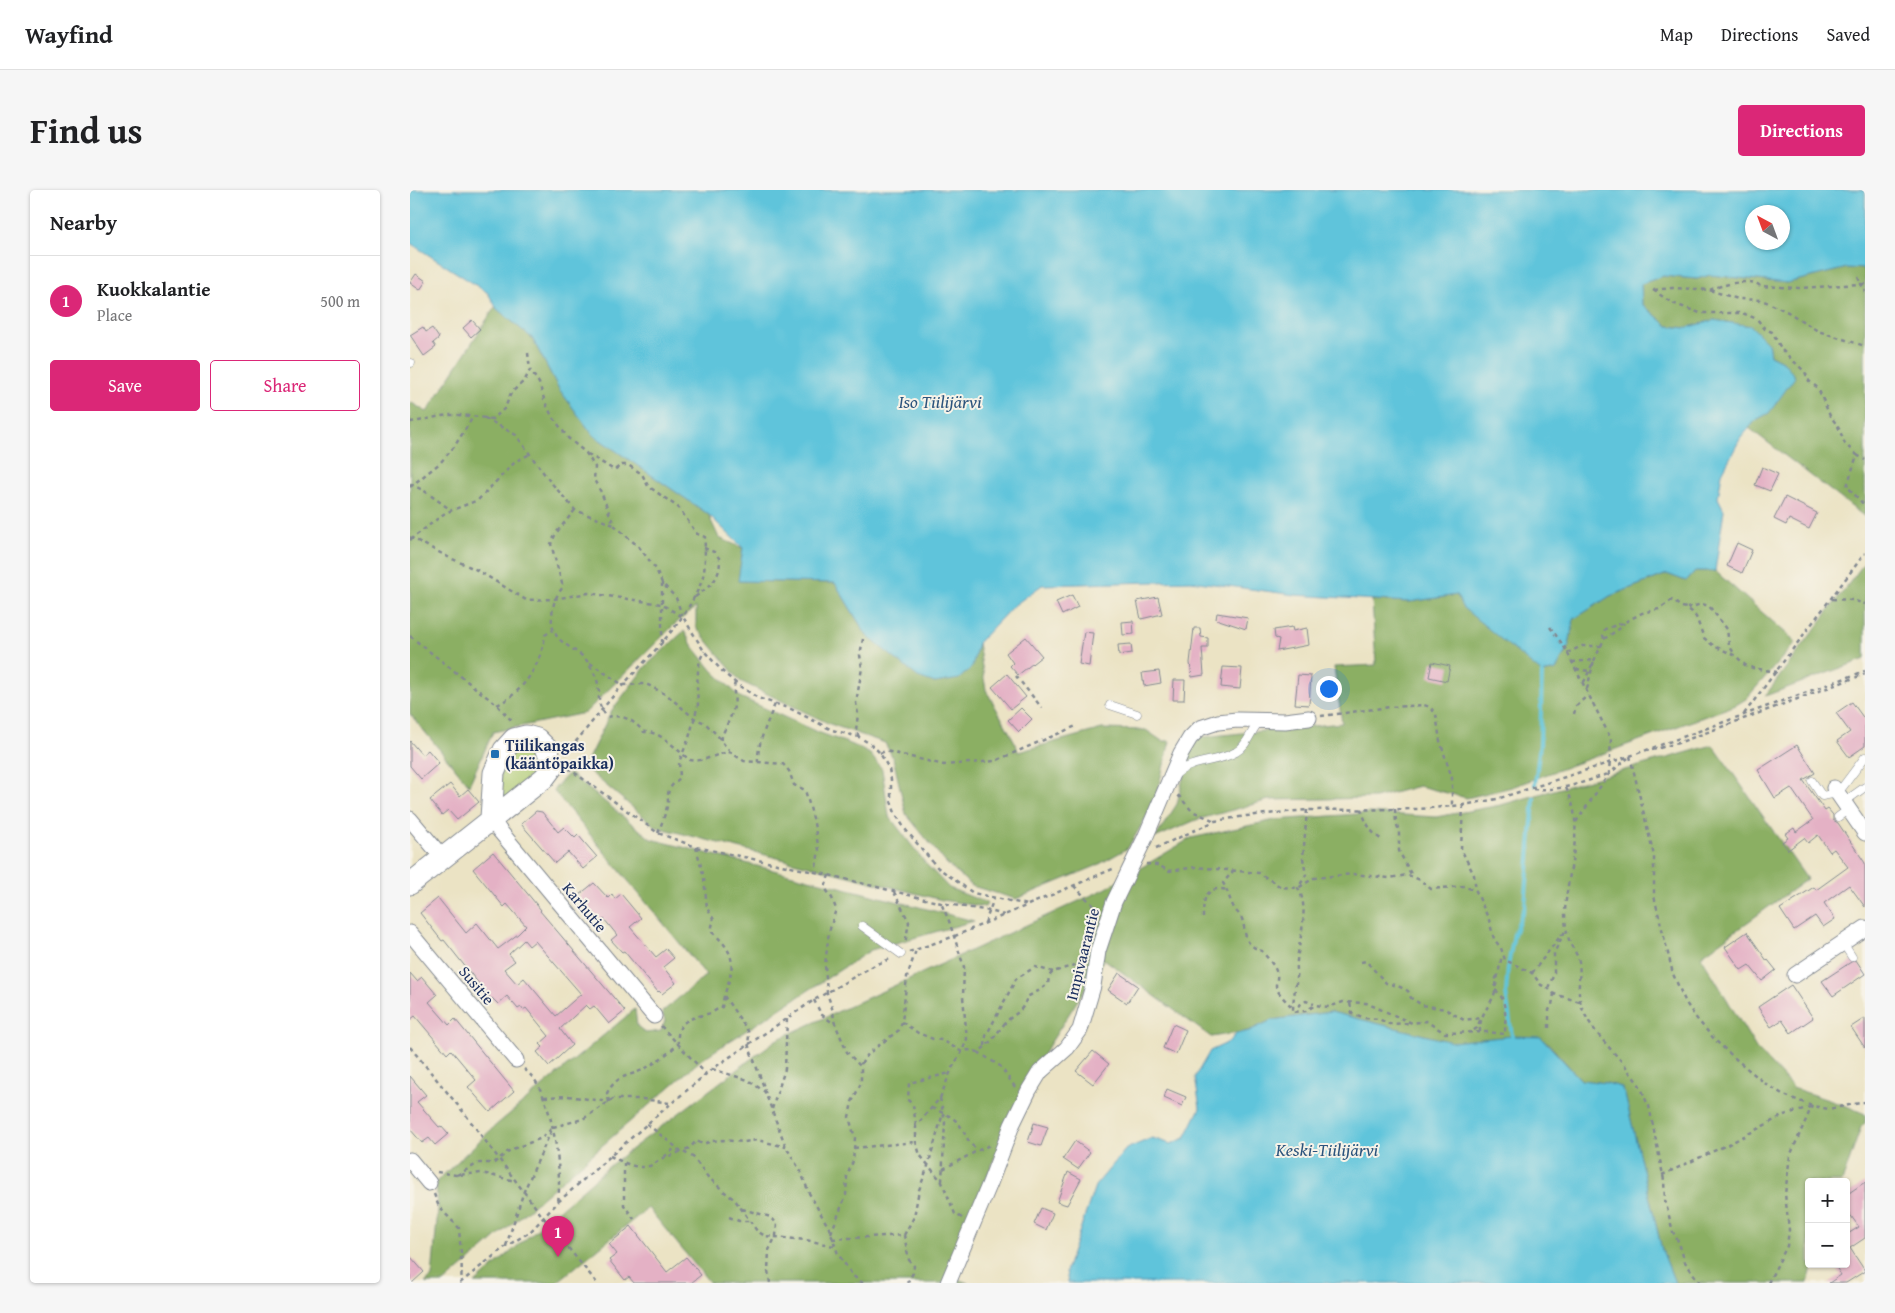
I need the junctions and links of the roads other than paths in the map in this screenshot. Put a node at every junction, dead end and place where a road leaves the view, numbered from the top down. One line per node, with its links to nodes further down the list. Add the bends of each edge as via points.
1 (1110, 705): 2 (lane)
2 (1137, 714)
3 (1309, 718): 4 (street, Impivaarantie)
4 (1260, 721): 7 (lane, via 1237,752 1191,764 1182,768); 7 (street, Impivaarantie, via 1218,722 1200,728 1190,738)
5 (1865, 757): 9 (lane)
6 (1812, 781): 9 (lane, via 1822,796)
7 (1169, 782): 26 (street, Impivaarantie, via 1105,927 1080,1030 1068,1048 1040,1072 1022,1105)
8 (1865, 787): 9 (lane)
9 (1841, 802): 12 (street)
10 (492, 818): 10 (street, via 544,778 556,763 537,739 526,736 514,739 504,750 494,773); 13 (street); 22 (street, Karhutie)
11 (410, 819): 13 (street)
12 (1865, 833)
13 (442, 858): 14 (street)
14 (410, 884)
15 (862, 926): 19 (lane)
16 (1865, 928): 18 (street)
17 (410, 933): 23 (street, Susitie)
18 (1843, 943): 20 (lane); 21 (street)
19 (901, 954)
20 (1852, 957)
21 (1795, 975)
22 (654, 1016)
23 (516, 1060)
24 (410, 1160): 25 (street)
25 (429, 1183)
26 (948, 1283)

